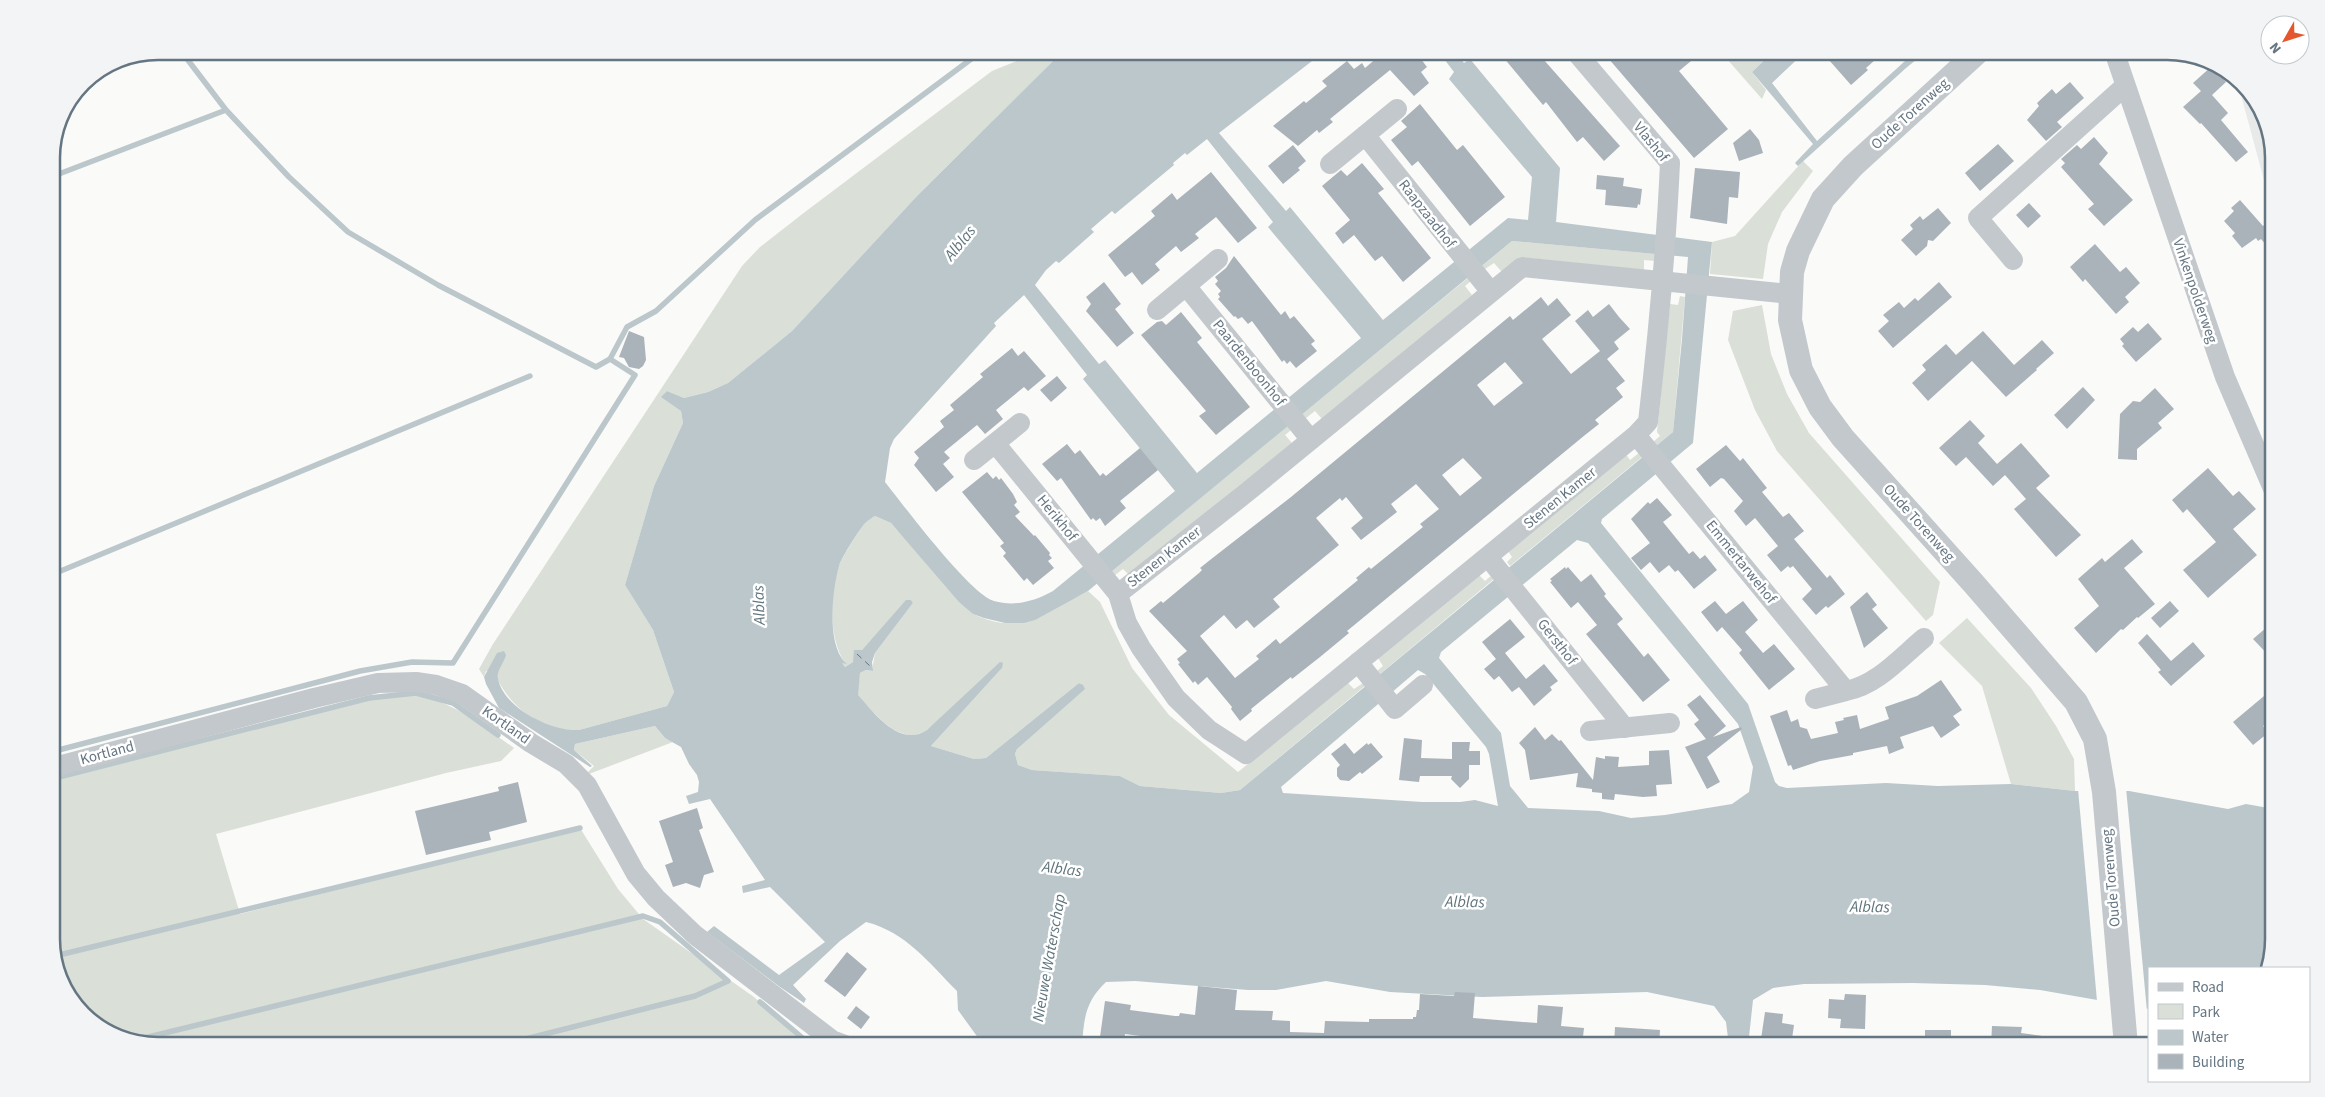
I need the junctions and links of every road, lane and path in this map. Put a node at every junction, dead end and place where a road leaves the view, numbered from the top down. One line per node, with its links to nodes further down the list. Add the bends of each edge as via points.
1 (1583, 60): 10 (street, Vlashof, via 1670,163 1665,262)
2 (1969, 60): 13 (street, Oude Torenweg, via 1853,166 1823,199 1798,251)
3 (2117, 60): 4 (street, Vinkenpolderweg)
4 (2125, 86): 9 (street, via 1978,218); 20 (street, Vinkenpolderweg, via 2225,377)
5 (1397, 109): 6 (street)
6 (1365, 136): 7 (street); 11 (street, Raapzaadhof)
7 (1330, 164)
8 (1218, 259): 12 (street)
9 (2013, 260)
10 (1670, 282): 11 (street, Stenen Kamer, via 1522,267); 13 (street, Stenen Kamer); 17 (street, Stenen Kamer, via 1661,319 1648,422)
11 (1485, 285): 16 (street, Stenen Kamer)
12 (1186, 286): 14 (street); 16 (street, Paardenboonhof)
13 (1790, 294): 33 (street, Oude Torenweg, via 1792,339 1801,370 1820,407 1843,438 2076,702 2095,740 2102,775)
14 (1157, 310)
15 (1020, 423): 18 (street)
16 (1305, 432): 22 (street, Stenen Kamer)
17 (1642, 441): 21 (street, Stenen Kamer); 26 (street, Emmertarwehof)
18 (995, 443): 19 (street); 22 (street, Herikhof)
19 (974, 460)
20 (2265, 470)
21 (1493, 563): 24 (street, Stenen Kamer); 29 (street, Gersthof)
22 (1118, 594): 24 (street, Stenen Kamer, via 1127,623 1176,698 1209,730 1246,754)
23 (1924, 638): 26 (street, via 1873,681)
24 (1361, 667): 25 (street, via 1395,709)
25 (1423, 685)
26 (1846, 691): 27 (street)
27 (1815, 699)
28 (1670, 723): 29 (street)
29 (1625, 728): 30 (street)
30 (1590, 731)
31 (60, 766): 32 (street, Kortland, via 378,683 416,682 462,694 566,764 587,785 636,874 656,898 695,935)
32 (828, 1037)
33 (2125, 1037)

